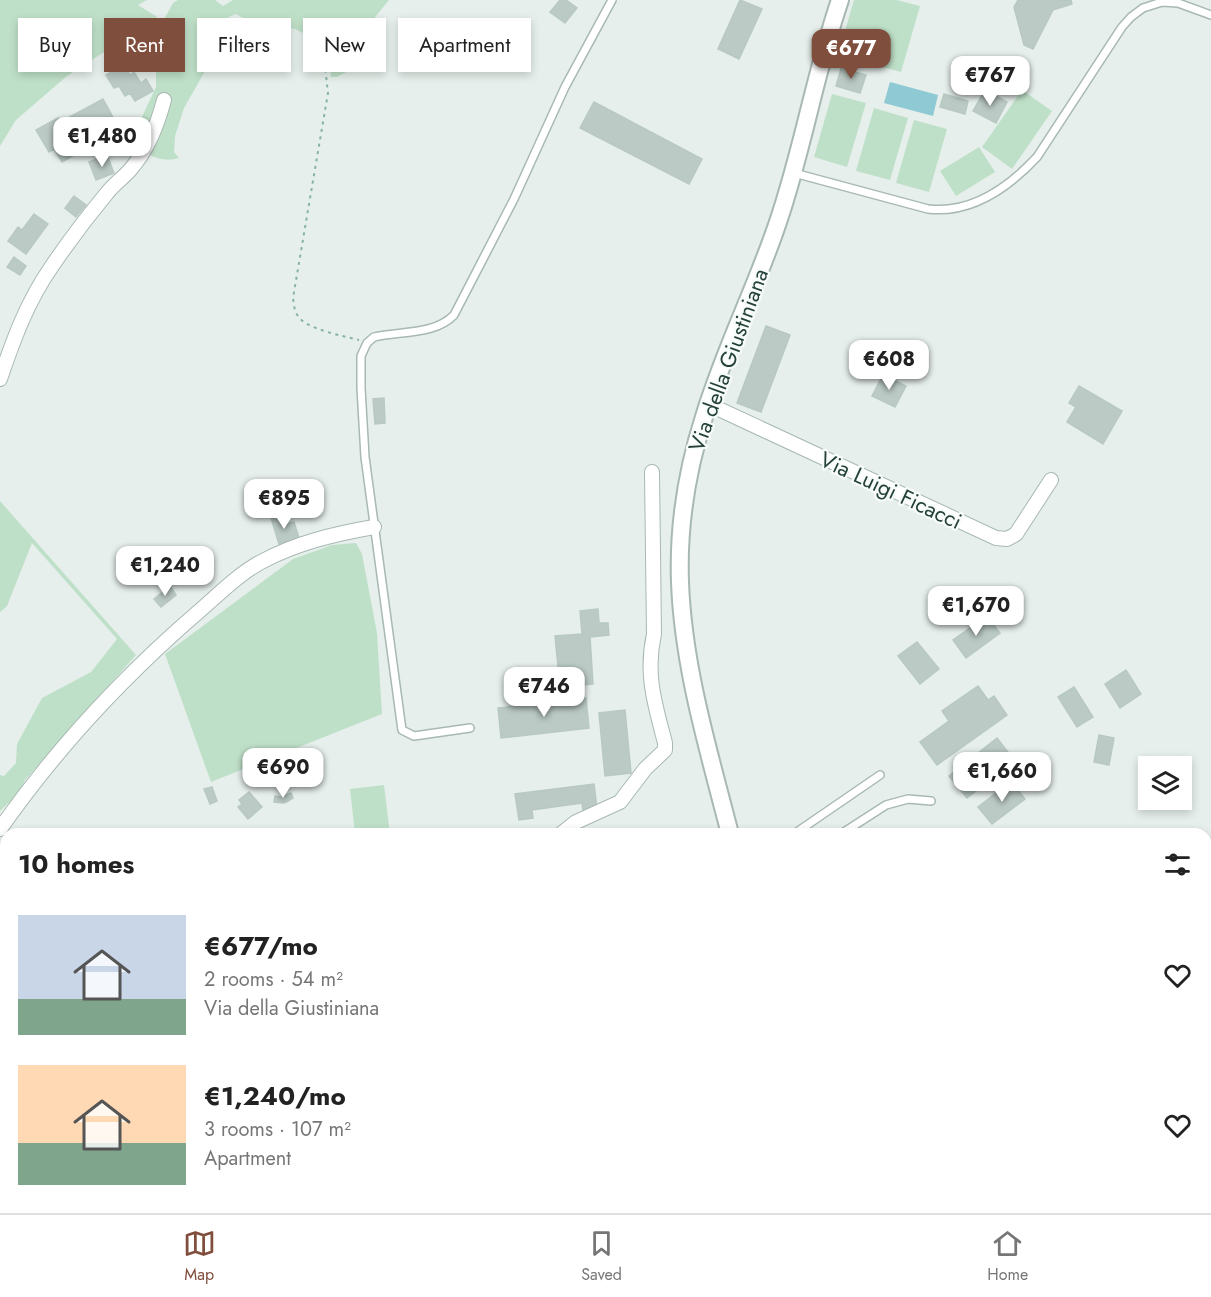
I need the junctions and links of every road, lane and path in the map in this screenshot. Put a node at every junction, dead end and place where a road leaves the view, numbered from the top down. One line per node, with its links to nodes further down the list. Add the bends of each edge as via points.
1 (612, 0): 7 (lane, via 454,315 435,328 385,334)
2 (840, 0): 6 (street, Via della Giustiniana)
3 (1211, 15): 6 (lane, via 1171,2 1143,8 1122,27 1028,167 993,195 961,208 928,209)
4 (326, 72): 7 (path, via 328,93 294,310 307,324)
5 (164, 100): 8 (street, via 144,153 109,191 33,297 18,325)
6 (793, 173): 9 (street, Via della Giustiniana, via 778,224)
7 (367, 343): 12 (lane, via 362,356 361,388)
8 (0, 379)
9 (708, 404): 11 (street, Via Luigi Ficacci, via 996,538 1007,539 1016,534); 18 (street, Via della Giustiniana, via 687,481 680,582 684,634)
10 (652, 472): 17 (street, via 654,634 650,685 665,750 620,802)
11 (1051, 480)
12 (374, 526): 13 (lane, via 402,730 414,736); 16 (street, via 290,548 235,580 138,668 54,757)
13 (470, 728)
14 (880, 775): 19 (lane)
15 (931, 801): 20 (lane, via 908,799 886,805)
16 (1, 828)
17 (568, 828)
18 (729, 828)
19 (803, 828)
20 (850, 828)

